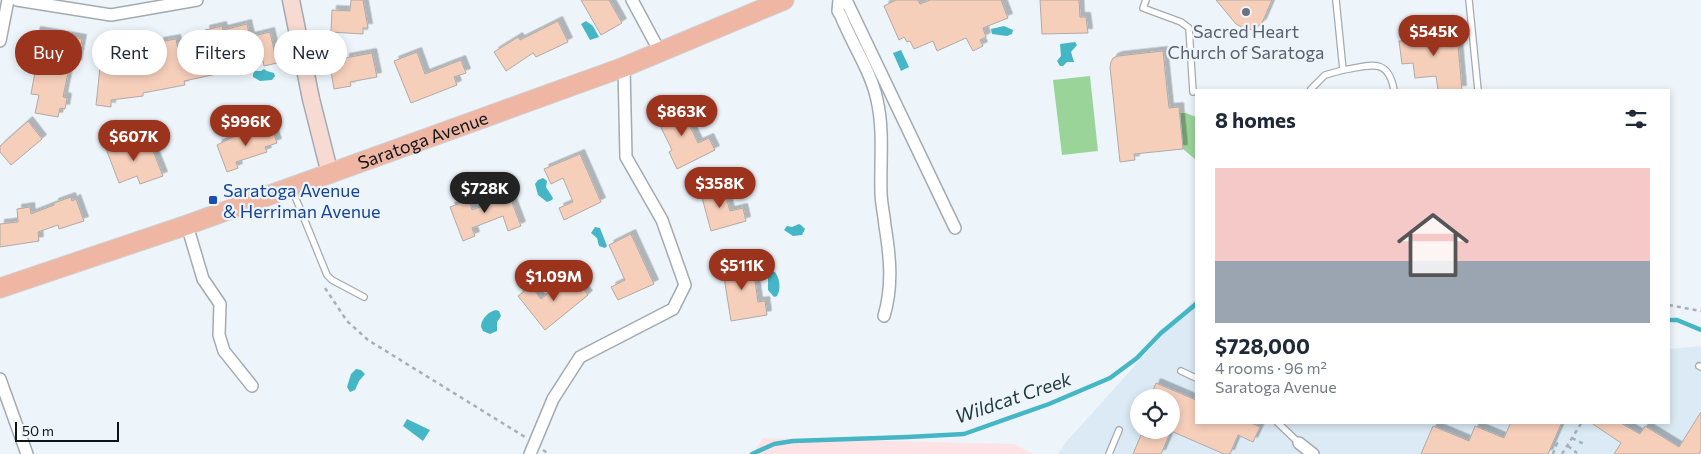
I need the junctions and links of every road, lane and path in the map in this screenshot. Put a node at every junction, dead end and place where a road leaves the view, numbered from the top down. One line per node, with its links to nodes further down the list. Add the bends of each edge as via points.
1 (8, 0): 12 (street)
2 (17, 0): 3 (street, via 111,15)
3 (197, 0)
4 (292, 0): 20 (street)
5 (632, 0): 13 (street)
6 (784, 0): 13 (main road, Saratoga Avenue)
7 (839, 0): 29 (street, via 838,11 872,81 878,101 881,193 890,282)
8 (846, 0): 23 (street)
9 (1146, 0): 19 (lane, via 1143,8 1182,22 1189,28)
10 (1336, 0): 15 (lane)
11 (1469, 0): 18 (lane)
12 (0, 41)
13 (660, 52): 14 (main road, Saratoga Avenue)
14 (624, 67): 20 (main road, Saratoga Avenue); 41 (street, via 626,157 662,220 685,286 673,309 580,357 553,399)
15 (1343, 70): 16 (lane, via 1325,75); 17 (lane, via 1374,65 1381,67 1392,78)
16 (1311, 89)
17 (1394, 89)
18 (1478, 89)
19 (1193, 92)
20 (330, 174): 21 (main road, Saratoga Avenue)
21 (291, 188): 22 (main road, Saratoga Avenue); 26 (lane, via 327,275)
22 (187, 225): 25 (main road, Saratoga Avenue); 33 (street, via 203,279 220,304 219,335 224,351)
23 (955, 228)
24 (322, 281): 41 (path, via 347,321 368,340 518,432)
25 (0, 288)
26 (364, 297)
27 (1670, 305): 28 (path)
28 (1701, 311)
29 (884, 316)
30 (1182, 372): 31 (lane)
31 (1195, 378)
32 (0, 379): 44 (street)
33 (252, 386)
34 (1280, 424): 42 (lane)
35 (1581, 424): 37 (path)
36 (1119, 430): 46 (lane)
37 (1572, 438): 39 (path); 40 (path)
38 (1554, 440): 47 (path, via 1557,443)
39 (1584, 444)
40 (1568, 446): 43 (path); 48 (path)
41 (532, 450): 45 (path)
42 (1305, 451)
43 (1577, 453)
44 (27, 454)
45 (549, 454)
46 (1109, 454)
47 (1553, 454)
48 (1562, 454)

